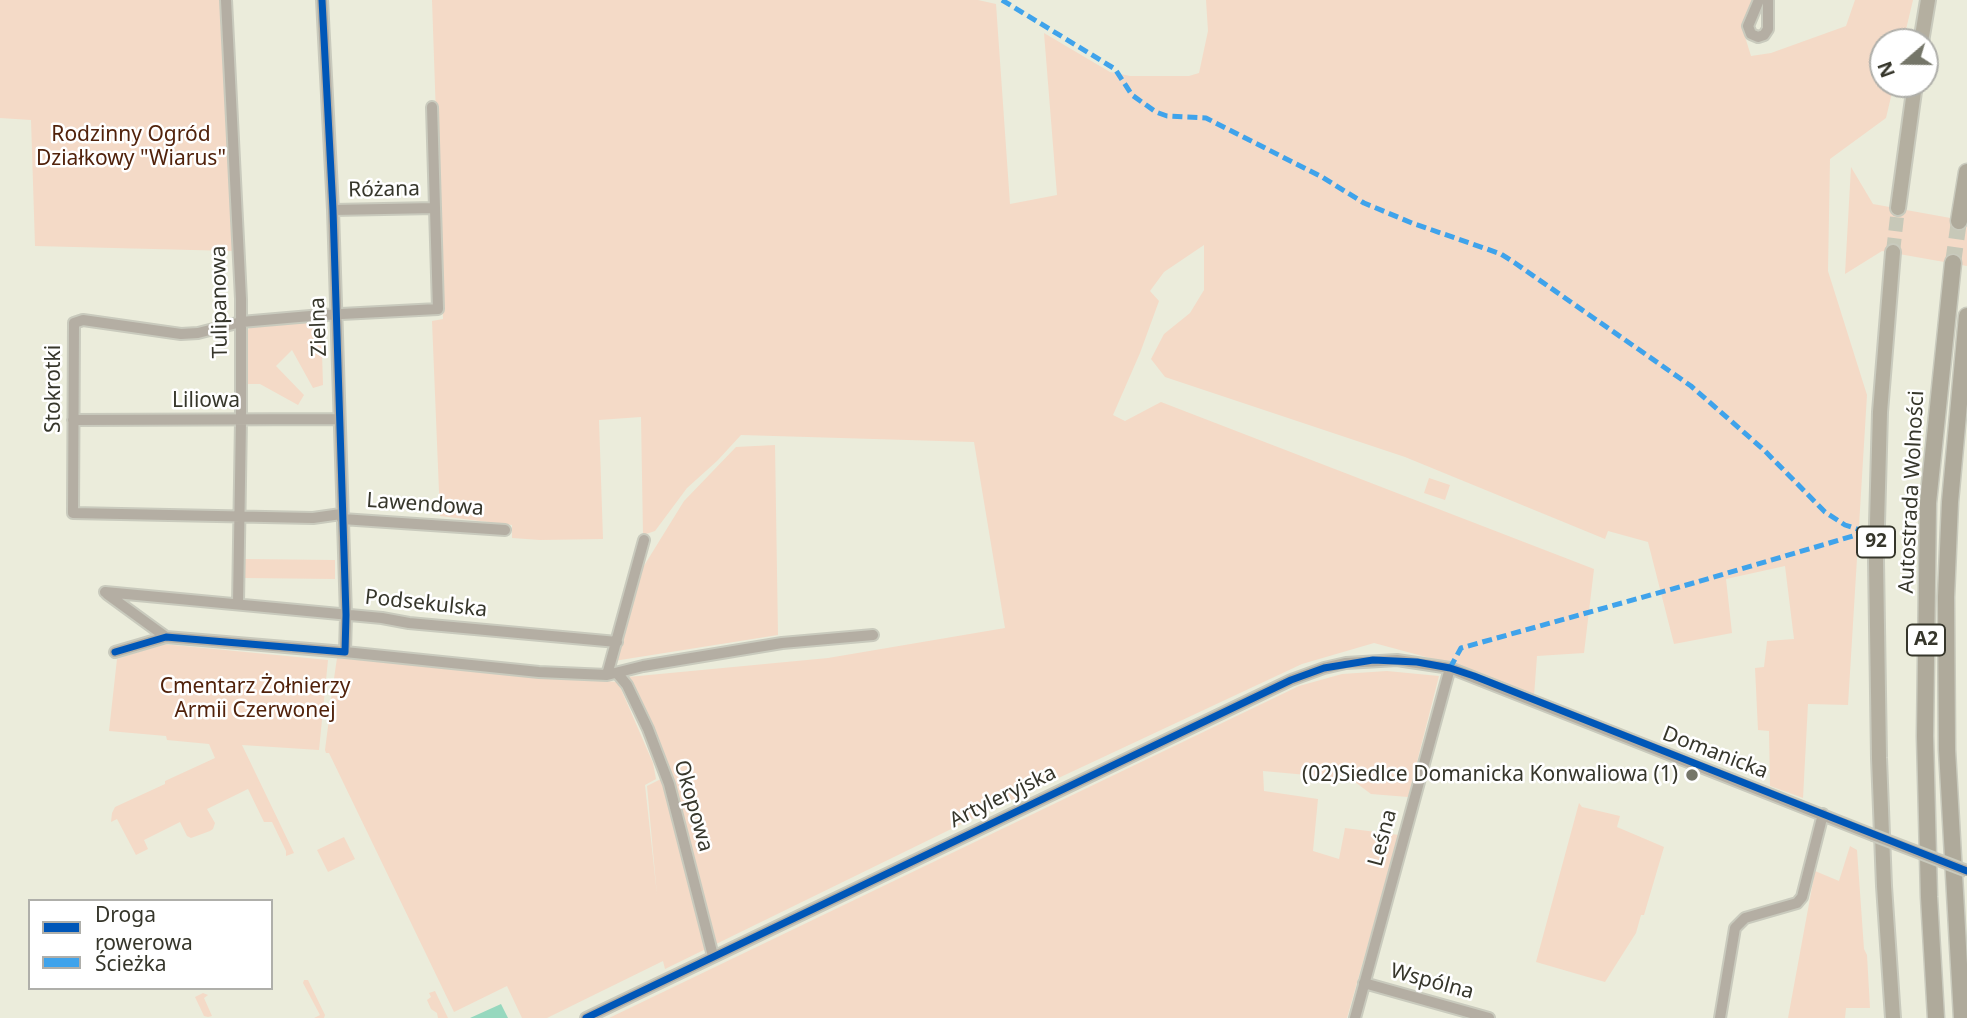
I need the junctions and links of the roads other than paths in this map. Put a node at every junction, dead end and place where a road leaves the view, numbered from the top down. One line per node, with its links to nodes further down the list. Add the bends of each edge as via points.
1 (226, 0): 19 (street, Tulipanowa)
2 (322, 0): 12 (street, Zielna)
3 (1759, 0): 4 (street, via 1748,26 1758,37 1768,29)
4 (1768, 0)
5 (1928, 0): 6 (main road)
6 (1923, 28)
7 (1913, 98): 11 (main road)
8 (432, 107): 10 (street, Różana)
9 (1967, 172): 13 (highway)
10 (435, 208): 12 (street, Różana); 16 (street, Różana)
11 (1898, 208)
12 (333, 210): 17 (street, Zielna)
13 (1959, 221)
14 (1893, 252): 44 (main road, 92, via 1879,422 1876,561 1879,758)
15 (1953, 262): 45 (highway, Autostrada Wolności / A2, via 1928,503 1925,736)
16 (438, 309): 17 (street, Stokrotki)
17 (336, 314): 19 (street, Stokrotki); 20 (street, Zielna)
18 (1967, 316): 46 (highway, Autostrada Wolności / A2, via 1946,597 1947,750)
19 (241, 322): 21 (street, Stokrotki, via 181,334 83,320 74,323); 22 (street, Tulipanowa)
20 (339, 419): 22 (street, Liliowa); 24 (street, Zielna)
21 (74, 420): 22 (street, Liliowa); 23 (street, Stokrotki, via 73,513)
22 (242, 420): 23 (street, Tulipanowa)
23 (239, 516): 24 (street, Lawendowa); 27 (street, Tulipanowa)
24 (342, 517): 25 (street, Lawendowa); 28 (street, Zielna)
25 (505, 530)
26 (644, 541): 31 (street)
27 (238, 604): 28 (street, Podsekulska); 30 (street, Podsekulska, via 105,592)
28 (346, 615): 31 (street, Podsekulska); 33 (street, Zielna)
29 (873, 635): 35 (street, via 782,643)
30 (166, 637): 32 (street); 33 (street)
31 (617, 642): 35 (street)
32 (115, 652)
33 (345, 652): 35 (street, via 539,673)
34 (1450, 668): 36 (street, Domanicka); 38 (street, Artyleryjska, via 1373,660 1324,668 1291,680); 39 (street, Leśna)
35 (612, 674): 38 (street, Okopowa, via 627,685 670,784)
36 (1823, 814): 37 (street, Domanicka, bridge); 43 (street, via 1802,897 1797,903 1745,918 1735,928)
37 (1967, 871)
38 (713, 956): 40 (street, Artyleryjska)
39 (1364, 983): 41 (street, Leśna); 42 (street, Wspólna)
40 (586, 1018)
41 (1354, 1018)
42 (1489, 1018)
43 (1720, 1018)
44 (1893, 1018)
45 (1936, 1018)
46 (1962, 1018)

